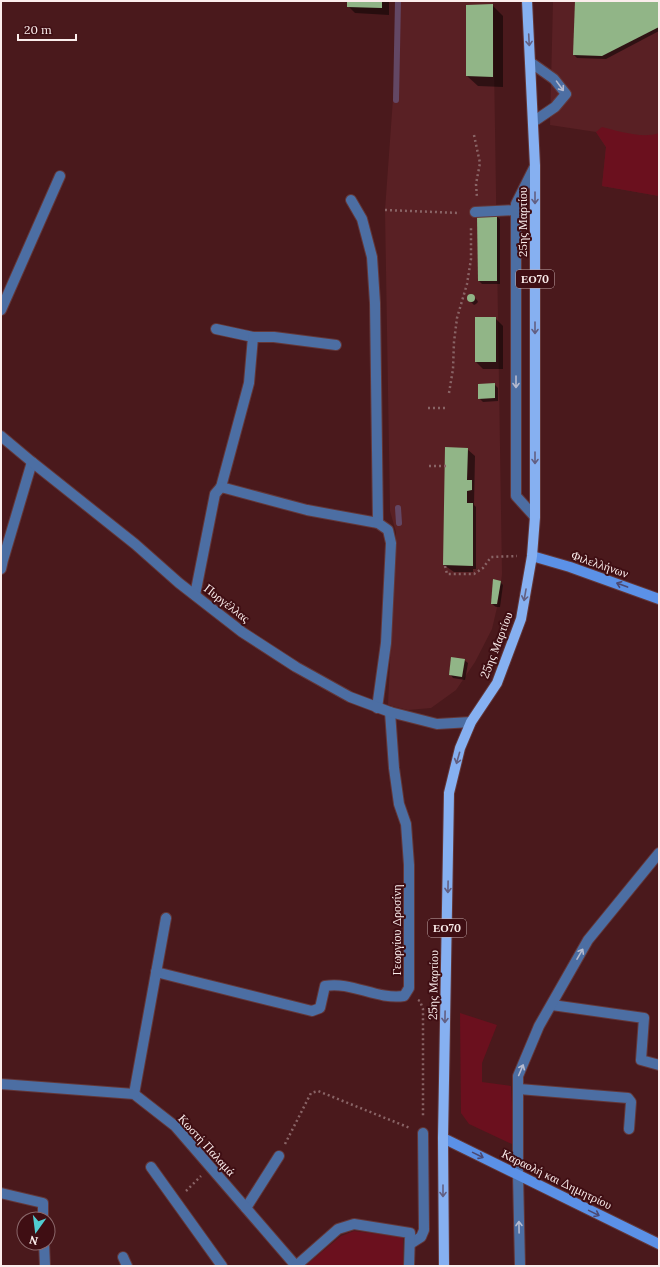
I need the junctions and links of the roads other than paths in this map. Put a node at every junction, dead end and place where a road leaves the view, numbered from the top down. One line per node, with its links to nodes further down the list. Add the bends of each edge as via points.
1 (527, 1): 2 (main road, 25ης Μαρτίου / ΕΟ70, one-way to 2)
2 (530, 62): 3 (main road, 25ης Μαρτίου / ΕΟ70); 3 (street, one-way to 3, via 554,79 566,94 555,107)
3 (533, 122): 4 (main road, 25ης Μαρτίου / ΕΟ70)
4 (535, 166): 7 (street, via 516,204); 16 (main road, 25ης Μαρτίου / ΕΟ70, one-way to 16)
5 (60, 176): 9 (street)
6 (351, 200): 17 (street, via 362,219 372,257)
7 (516, 210): 8 (street); 16 (street, one-way to 16, via 516,496)
8 (475, 212)
9 (1, 310)
10 (216, 329): 11 (street)
11 (253, 337): 12 (street, via 274,336); 15 (street, via 249,383)
12 (336, 345)
13 (1, 436): 14 (street, Πυργέλλας)
14 (32, 462): 19 (street); 20 (street, Πυργέλλας)
15 (221, 487): 17 (street, via 307,510); 20 (street, via 215,494)
16 (535, 517): 18 (main road, 25ης Μαρτίου / ΕΟ70)
17 (378, 523): 22 (street, via 388,530 391,543 386,643)
18 (532, 556): 21 (main road, Φιλελλήνων, one-way to 18); 24 (main road, 25ης Μαρτίου / ΕΟ70, one-way to 24, via 521,619 497,683)
19 (1, 569)
20 (195, 595): 22 (street, Πυργέλλας, via 242,632 296,667 350,697)
21 (659, 599)
22 (377, 708): 23 (street, Πυργέλλας)
23 (390, 712): 24 (street, Πυργέλλας, via 437,724); 27 (street, Γεωργίου Δροσίνη, via 394,768 399,804 406,824 409,865 409,988 404,996 378,994 335,984 325,986 320,1008 312,1011)
24 (471, 722): 35 (main road, 25ης Μαρτίου / ΕΟ70, one-way to 35, via 460,748 449,793)
25 (659, 853): 28 (street, one-way to 25, via 588,940)
26 (166, 918): 27 (street)
27 (156, 972): 32 (street)
28 (552, 1005): 29 (street, via 644,1018 641,1060); 31 (street, one-way to 28, via 518,1076 539,1026)
29 (659, 1065)
30 (1, 1084): 32 (street)
31 (519, 1090): 33 (street, via 628,1098 631,1102); 38 (street)
32 (134, 1094): 40 (street, Κωστή Παλαμά, via 175,1126)
33 (629, 1129)
34 (423, 1133): 42 (street, via 424,1230 421,1237)
35 (443, 1138): 38 (main road, Καραολή και Δημητρίου, one-way to 38); 49 (main road, 25ης Μαρτίου, one-way to 49)
36 (280, 1156): 40 (street)
37 (151, 1167): 46 (street)
38 (518, 1175): 43 (main road, Καραολή και Δημητρίου, one-way to 43); 50 (street, one-way to 38)
39 (1, 1193): 41 (street, via 43,1203)
40 (246, 1208): 47 (street, Κωστή Παλαμά)
41 (43, 1211)
42 (410, 1244): 47 (street, Κωστή Παλαμά, via 410,1233 354,1224 338,1229); 48 (street)
43 (659, 1244)
44 (44, 1251): 45 (street)
45 (45, 1266)
46 (222, 1266)
47 (296, 1266)
48 (410, 1266)
49 (444, 1266)
50 (520, 1266)

